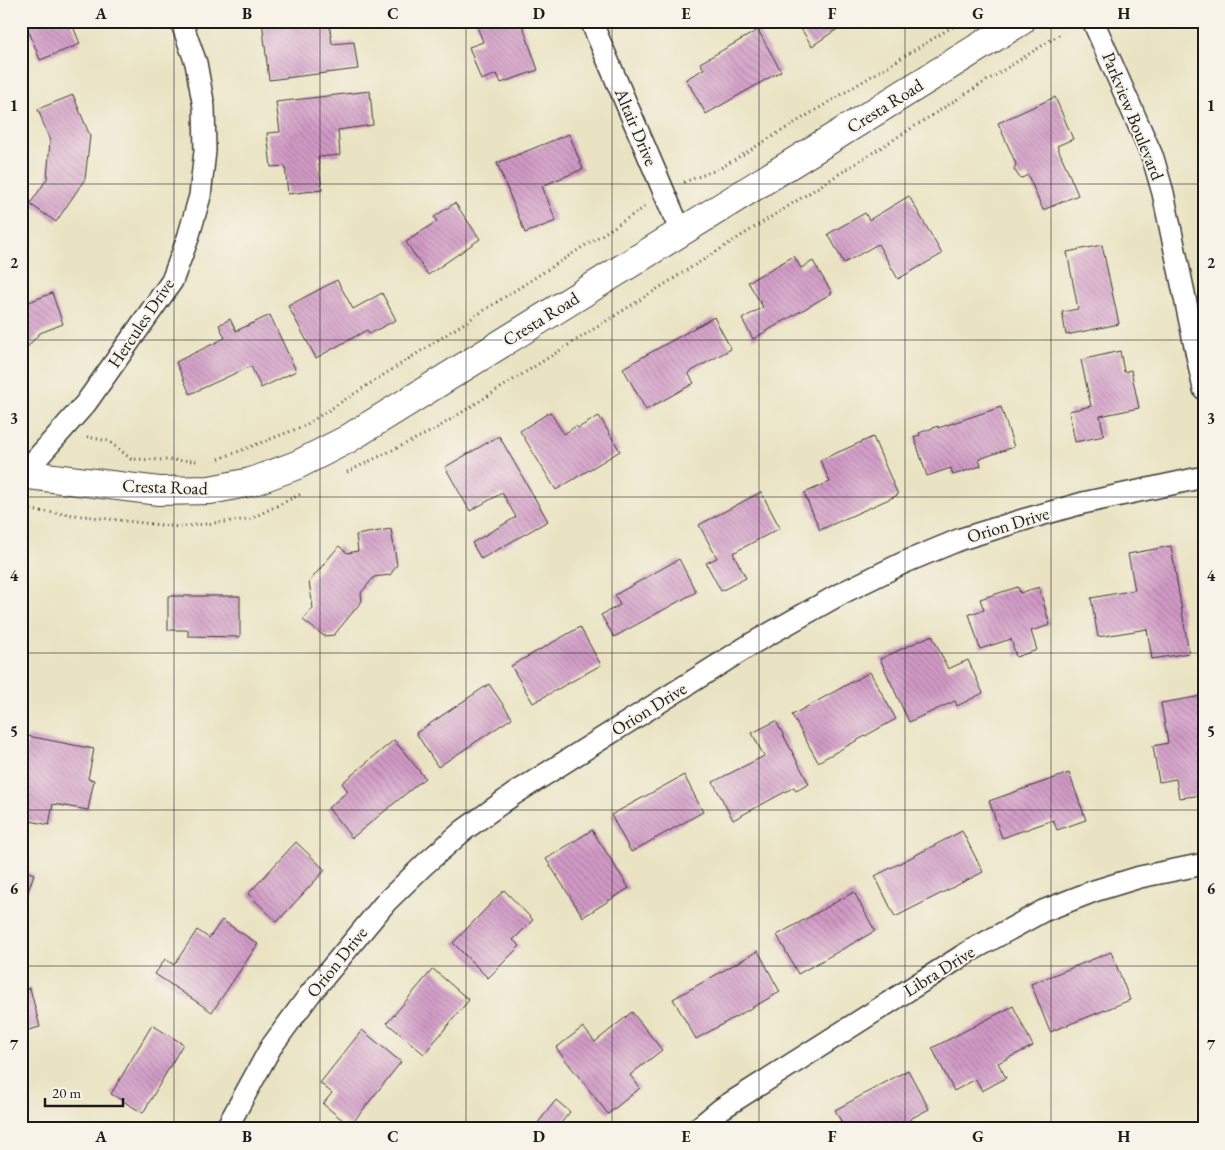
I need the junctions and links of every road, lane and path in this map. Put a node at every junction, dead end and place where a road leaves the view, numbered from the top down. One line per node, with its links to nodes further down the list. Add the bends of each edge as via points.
1 (181, 21): 9 (street, Hercules Drive, via 196,63 204,108 205,142 200,196 188,238 172,281 86,403)
2 (591, 21): 6 (street, Altair Drive)
3 (962, 21): 6 (path, via 719,169 688,179)
4 (1021, 21): 7 (main road, Cresta Road)
5 (1093, 21): 8 (street, Parkview Boulevard, via 1153,158)
6 (665, 194): 7 (street, Altair Drive); 11 (path, via 304,426)
7 (681, 232): 12 (main road, Cresta Road, via 346,440 297,465 251,482 210,490 158,491)
8 (1204, 389)
9 (59, 434): 10 (path, via 109,440 131,459); 12 (street, Hercules Drive)
10 (203, 462)
11 (212, 462)
12 (22, 476)
13 (1204, 477): 15 (street, Orion Drive, via 1026,519 961,539 902,563 753,642 514,794 464,830 386,902 310,994 271,1048)
14 (1204, 864): 16 (street, Libra Drive, via 1094,891 1043,911 961,957 721,1109)
15 (226, 1129)
16 (697, 1129)

